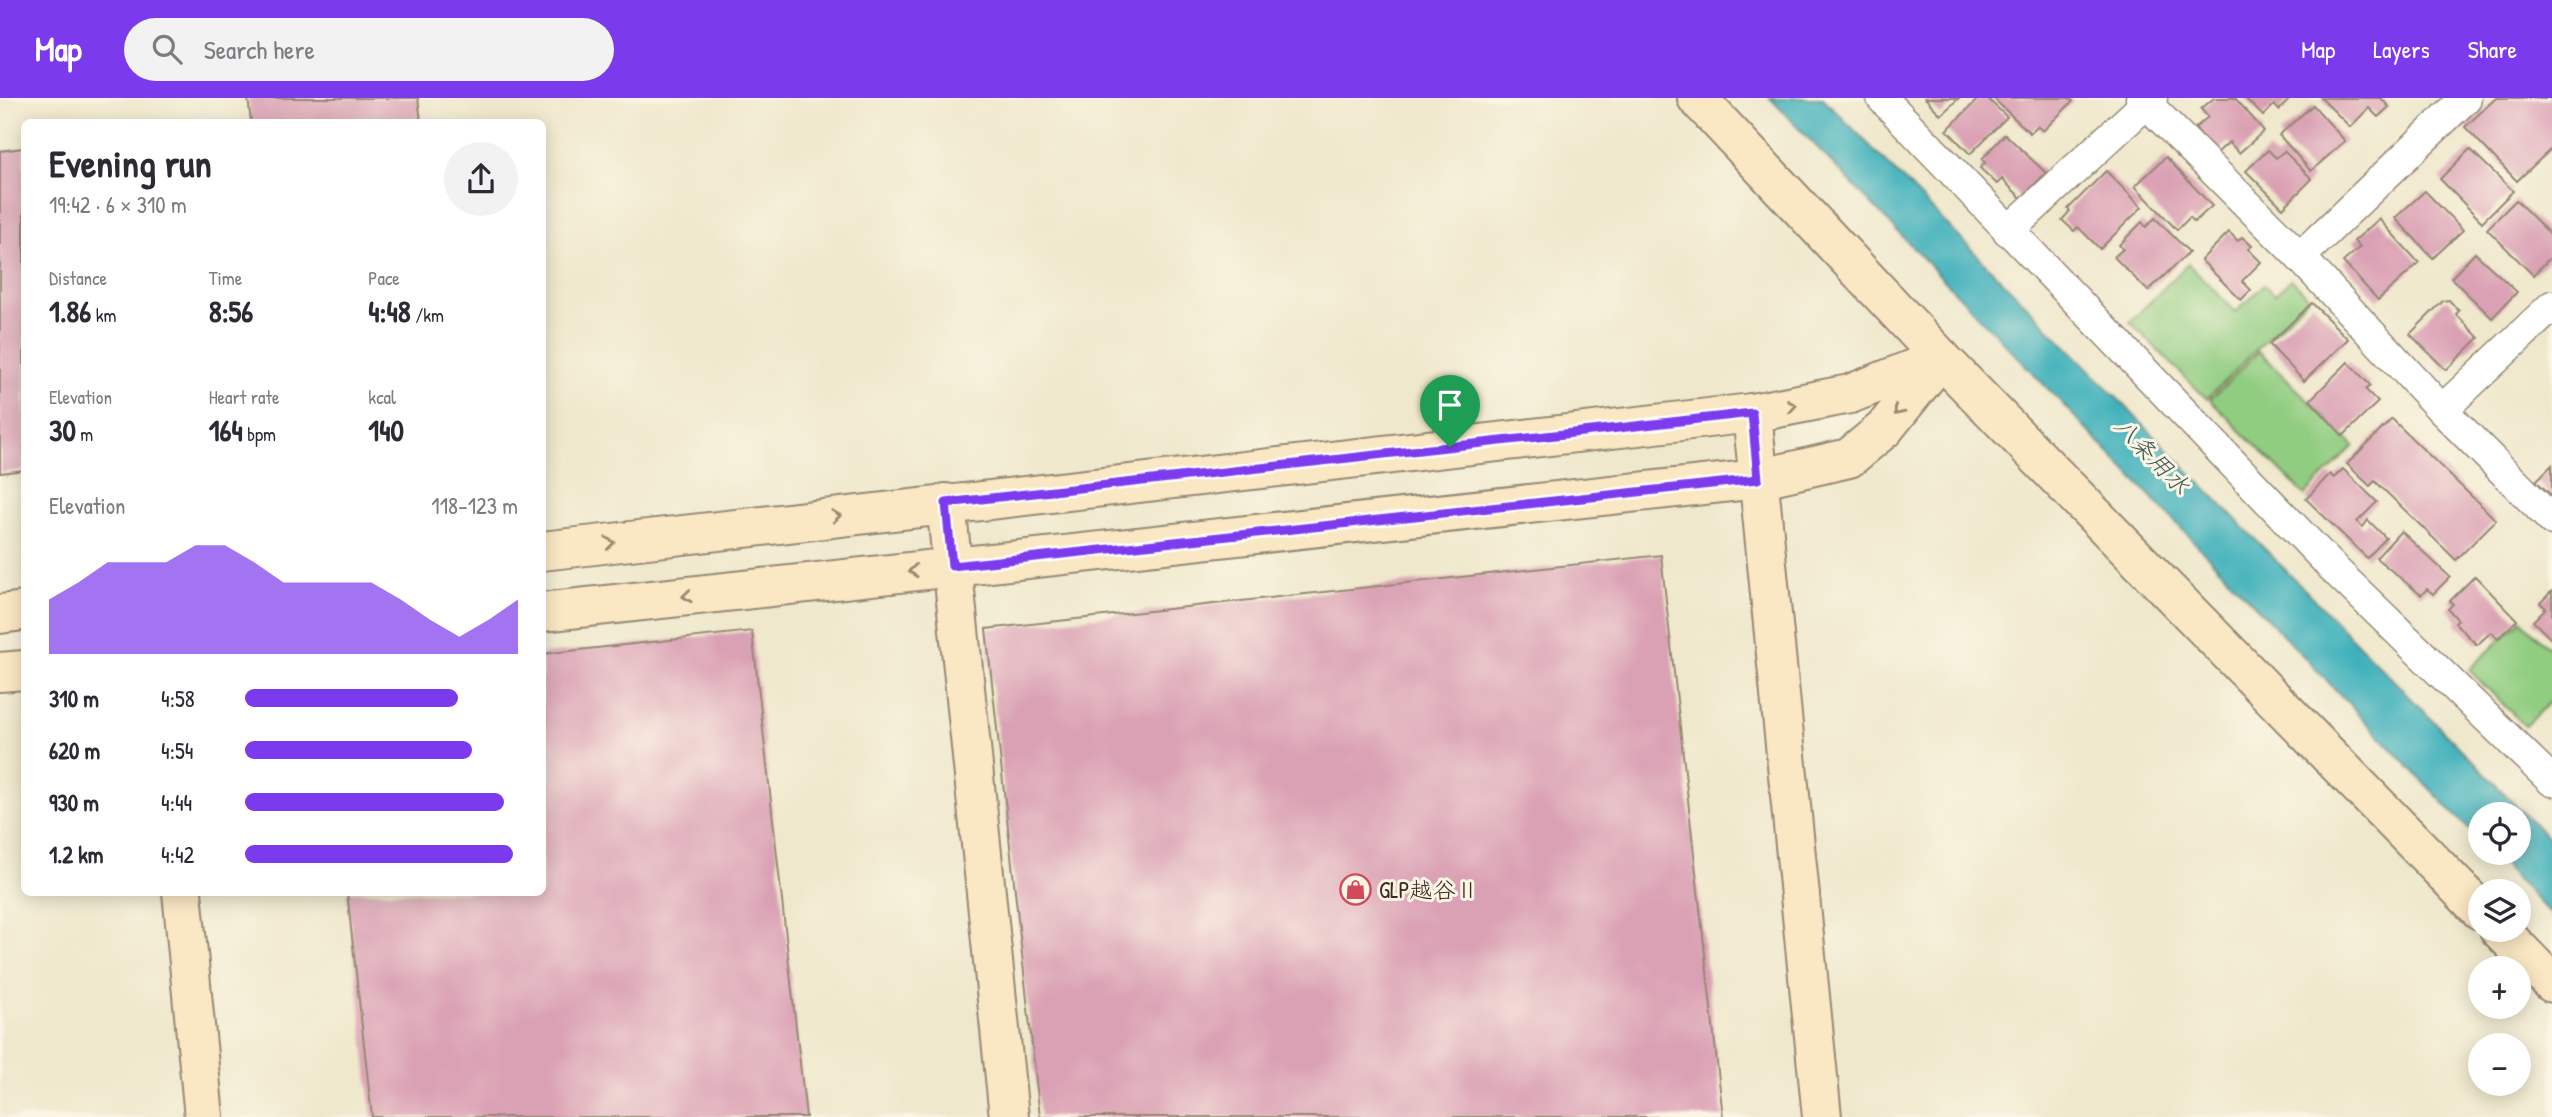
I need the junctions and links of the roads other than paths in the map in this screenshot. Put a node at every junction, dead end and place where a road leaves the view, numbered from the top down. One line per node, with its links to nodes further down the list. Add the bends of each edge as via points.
1 (1697, 98): 8 (street)
2 (1882, 98): 5 (street)
3 (2466, 98): 6 (street)
4 (2146, 100): 5 (street); 6 (street)
5 (2008, 231): 21 (street, via 2336,571)
6 (2300, 257): 9 (street)
7 (2552, 306): 9 (street)
8 (1941, 358): 10 (street, one-way to 8, via 1850,394); 11 (street, one-way to 11, via 1884,429 1849,458); 23 (street)
9 (2441, 410): 13 (street)
10 (1752, 413): 11 (street); 12 (street)
11 (1758, 479): 15 (street); 28 (street)
12 (946, 503): 14 (street, one-way to 12); 15 (street)
13 (2552, 520)
14 (546, 551)
15 (952, 566): 17 (street, one-way to 17); 27 (street)
16 (21, 611): 18 (street)
17 (546, 612)
18 (0, 614)
19 (21, 670): 20 (street)
20 (0, 673)
21 (2552, 781)
22 (181, 896): 26 (street)
23 (2468, 897)
24 (2512, 942): 25 (street)
25 (2552, 984)
26 (204, 1117)
27 (1009, 1117)
28 (1822, 1117)

